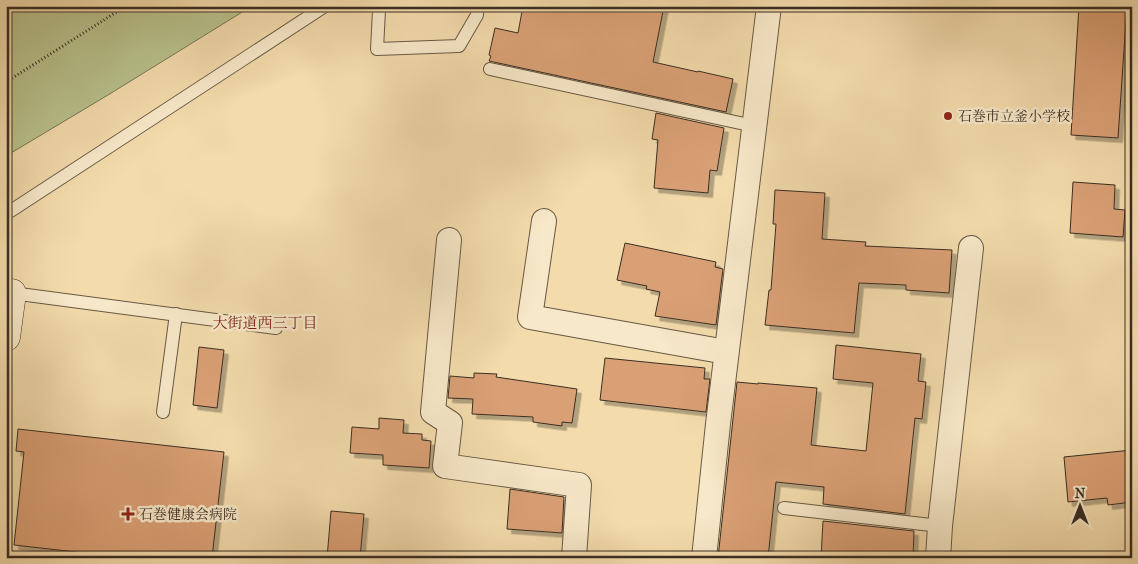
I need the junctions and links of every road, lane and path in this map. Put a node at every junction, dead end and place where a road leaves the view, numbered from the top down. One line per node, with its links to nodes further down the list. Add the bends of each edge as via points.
1 (126, 6): 7 (path)
2 (325, 6): 9 (lane)
3 (477, 6): 5 (lane, via 477,15 459,46 377,49)
4 (769, 6): 8 (street)
5 (379, 10)
6 (490, 69): 8 (lane)
7 (6, 82)
8 (754, 126): 17 (street)
9 (6, 214)
10 (544, 221): 17 (street, via 530,317)
11 (449, 240): 21 (street, via 433,412 450,423 446,466 579,485)
12 (971, 248): 20 (street)
13 (12, 293): 14 (lane); 16 (street)
14 (176, 314): 15 (lane); 18 (lane)
15 (276, 328)
16 (6, 338)
17 (726, 352): 22 (street)
18 (162, 412)
19 (784, 508): 20 (lane)
20 (940, 526): 23 (street)
21 (574, 558)
22 (704, 558)
23 (938, 558)

